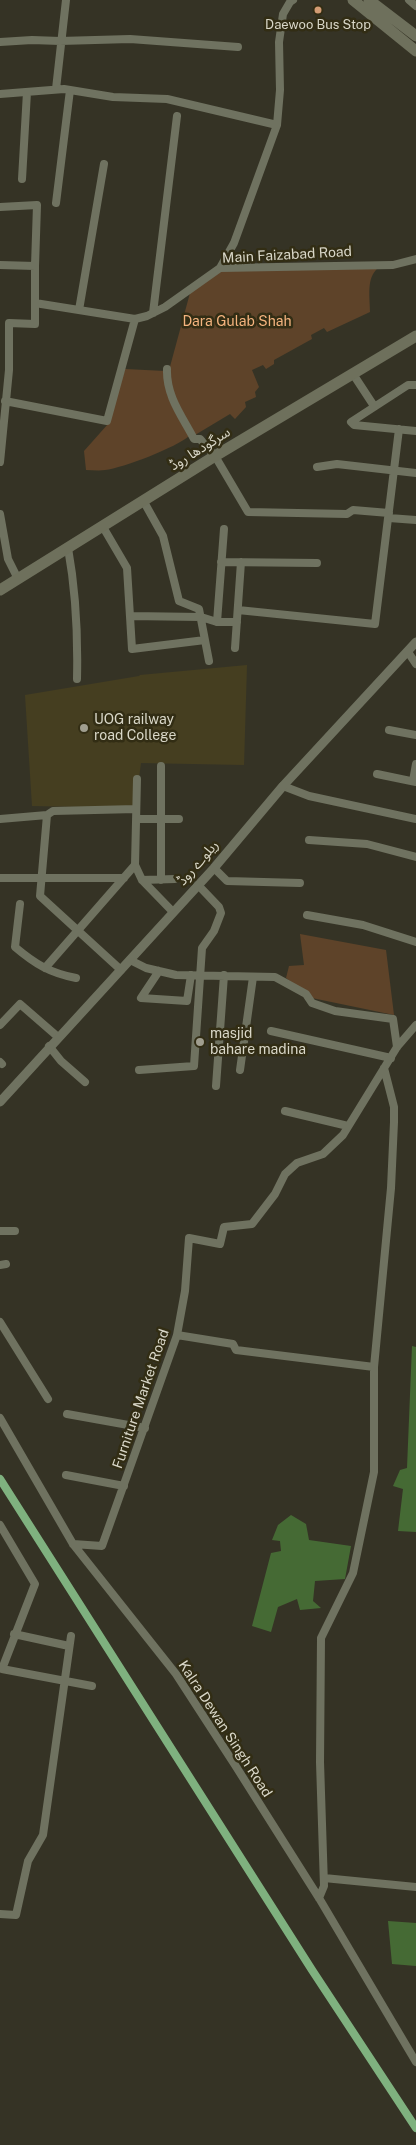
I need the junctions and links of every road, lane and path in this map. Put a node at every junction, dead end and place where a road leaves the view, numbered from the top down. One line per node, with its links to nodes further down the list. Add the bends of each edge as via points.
1 (66, 0): 8 (street)
2 (293, 0): 17 (street, via 283,14 279,42)
3 (369, 0): 7 (main road)
4 (409, 0): 6 (street)
5 (358, 2): 11 (main road)
6 (416, 6)
7 (416, 36)
8 (60, 41): 9 (street); 10 (street, via 130,39); 12 (street)
9 (0, 42)
10 (238, 47)
11 (416, 52)
12 (56, 89): 13 (street); 14 (street)
13 (70, 90): 17 (street, via 113,97 167,99); 20 (street)
14 (27, 92): 15 (street); 19 (street)
15 (0, 94)
16 (177, 116): 28 (street)
17 (277, 125): 25 (street, via 234,243)
18 (104, 164): 27 (street)
19 (22, 179)
20 (56, 203)
21 (0, 207): 24 (street, via 37,205)
22 (416, 259): 25 (street, Main Faizabad Road, via 393,265)
23 (0, 265): 24 (street)
24 (35, 266): 26 (street)
25 (220, 268): 28 (street, Main Faizabad Road)
26 (35, 303): 27 (street, Main Faizabad Road); 34 (street, via 35,324 9,323)
27 (79, 310): 29 (street, Main Faizabad Road)
28 (153, 313): 29 (street, Main Faizabad Road)
29 (135, 318): 34 (street, via 107,421)
30 (416, 336): 32 (main road, سرگودھا روڈ)
31 (167, 369): 38 (street, via 170,395 194,439 200,439)
32 (353, 374): 35 (street); 38 (main road, سرگودھا روڈ)
33 (416, 385): 35 (street, via 408,385)
34 (5, 401): 39 (street)
35 (374, 406): 36 (street, via 351,424)
36 (399, 429): 37 (street); 41 (street)
37 (416, 431)
38 (216, 456): 43 (main road, سرگودھا روڈ); 45 (street, via 248,512 347,514 352,510)
39 (0, 462)
40 (317, 467): 41 (street, via 337,464)
41 (394, 471): 42 (street); 45 (street)
42 (416, 473)
43 (144, 502): 47 (main road, سرگودھا روڈ); 57 (street, via 163,536 179,601 199,609)
44 (0, 514): 53 (street, via 8,559)
45 (389, 515): 46 (street); 55 (street, via 375,624)
46 (416, 520)
47 (103, 527): 49 (main road, سرگودھا روڈ); 56 (street, via 127,568)
48 (224, 529): 50 (street)
49 (68, 548): 53 (main road, سرگودھا روڈ); 66 (street, via 78,622)
50 (221, 562): 51 (street); 58 (street)
51 (241, 562): 52 (street); 55 (street)
52 (317, 563)
53 (18, 579): 54 (main road, سرگودھا روڈ)
54 (0, 590)
55 (238, 610): 59 (street)
56 (130, 616): 57 (street); 60 (street, via 132,649)
57 (201, 617): 58 (street); 60 (street)
58 (217, 622): 59 (street)
59 (237, 622): 62 (street)
60 (205, 640): 64 (street)
61 (416, 642): 63 (street, ریلوے روڈ)
62 (235, 648)
63 (408, 652): 65 (street); 74 (street, ریلوے روڈ)
64 (209, 661)
65 (416, 664)
66 (77, 680)
67 (388, 730): 68 (street)
68 (416, 735)
69 (416, 764): 73 (street)
70 (161, 766): 79 (street)
71 (377, 774): 73 (street)
72 (138, 780): 75 (street)
73 (414, 782)
74 (283, 786): 81 (street, via 309,796); 85 (street, ریلوے روڈ)
75 (136, 809): 76 (street, via 53,811); 78 (street)
76 (47, 815): 77 (street); 87 (street)
77 (0, 819)
78 (136, 819): 79 (street); 84 (street)
79 (161, 819): 80 (street); 91 (street)
80 (179, 819)
81 (416, 819)
82 (309, 840): 83 (street, via 367,844)
83 (416, 858)
84 (135, 865): 88 (street); 90 (street)
85 (214, 868): 92 (street, via 227,882); 93 (street, ریلوے روڈ)
86 (0, 878): 87 (street)
87 (42, 878): 88 (street); 97 (street, via 40,896)
88 (124, 878): 97 (street)
89 (175, 879): 91 (street)
90 (142, 880): 91 (street); 95 (street)
91 (161, 880)
92 (300, 883)
93 (198, 885): 95 (street, ریلوے روڈ); 104 (street, via 221,913 202,948)
94 (20, 904): 100 (street, via 15,947)
95 (173, 912): 99 (street, ریلوے روڈ)
96 (307, 915): 98 (street, via 363,925)
97 (78, 930): 100 (street); 101 (street)
98 (416, 942)
99 (130, 960): 101 (street, ریلوے روڈ); 102 (street)
100 (45, 968): 107 (street)
101 (121, 970): 111 (street, ریلوے روڈ)
102 (159, 971): 103 (street); 103 (street, via 141,998 187,1001)
103 (191, 975): 104 (street)
104 (201, 975): 105 (street); 116 (street, via 194,1066)
105 (224, 975): 106 (street); 119 (street)
106 (253, 977): 113 (street, via 275,977 306,994 312,1003 335,1011 393,1019); 117 (street)
107 (76, 978)
108 (0, 1025): 111 (street, via 20,1004)
109 (416, 1025): 113 (street, Furniture Market Road)
110 (271, 1031): 114 (street)
111 (58, 1037): 112 (street, ریلوے روڈ)
112 (49, 1046): 118 (street); 120 (street, ریلوے روڈ)
113 (398, 1047): 114 (street, Furniture Market Road)
114 (391, 1058): 115 (street, Furniture Market Road)
115 (384, 1068): 122 (street, Furniture Market Road); 127 (street, via 394,1107 394,1122)
116 (139, 1070)
117 (240, 1070)
118 (85, 1082)
119 (216, 1086)
120 (0, 1102)
121 (285, 1111): 122 (street)
122 (348, 1126): 126 (street, Furniture Market Road, via 323,1154 297,1164 285,1174 275,1194 252,1224 224,1228 220,1244 189,1238)
123 (0, 1231): 124 (street)
124 (15, 1231)
125 (0, 1322): 128 (street)
126 (177, 1335): 127 (street, via 233,1344 236,1350); 131 (street, Furniture Market Road)
127 (374, 1367): 142 (street, via 374,1472 353,1573 321,1638 320,1762)
128 (48, 1400)
129 (67, 1414): 131 (street)
130 (0, 1418): 135 (street, Kalra Dewan Singh Road)
131 (144, 1428): 133 (street, Furniture Market Road)
132 (66, 1475): 133 (street)
133 (124, 1486): 135 (street, Furniture Market Road, via 102,1546)
134 (0, 1525): 136 (street, via 35,1584)
135 (73, 1544): 144 (street, Kalra Dewan Singh Road, via 176,1674)
136 (14, 1634): 138 (street); 139 (street)
137 (71, 1636): 138 (street)
138 (69, 1646): 140 (street)
139 (1, 1669): 140 (street)
140 (63, 1681): 141 (street); 145 (street, via 43,1835 28,1861 16,1915)
141 (92, 1686)
142 (324, 1878): 143 (street); 144 (street)
143 (416, 1887)
144 (319, 1898): 146 (street, Kalra Dewan Singh Road)
145 (0, 1914)
146 (416, 2062)

